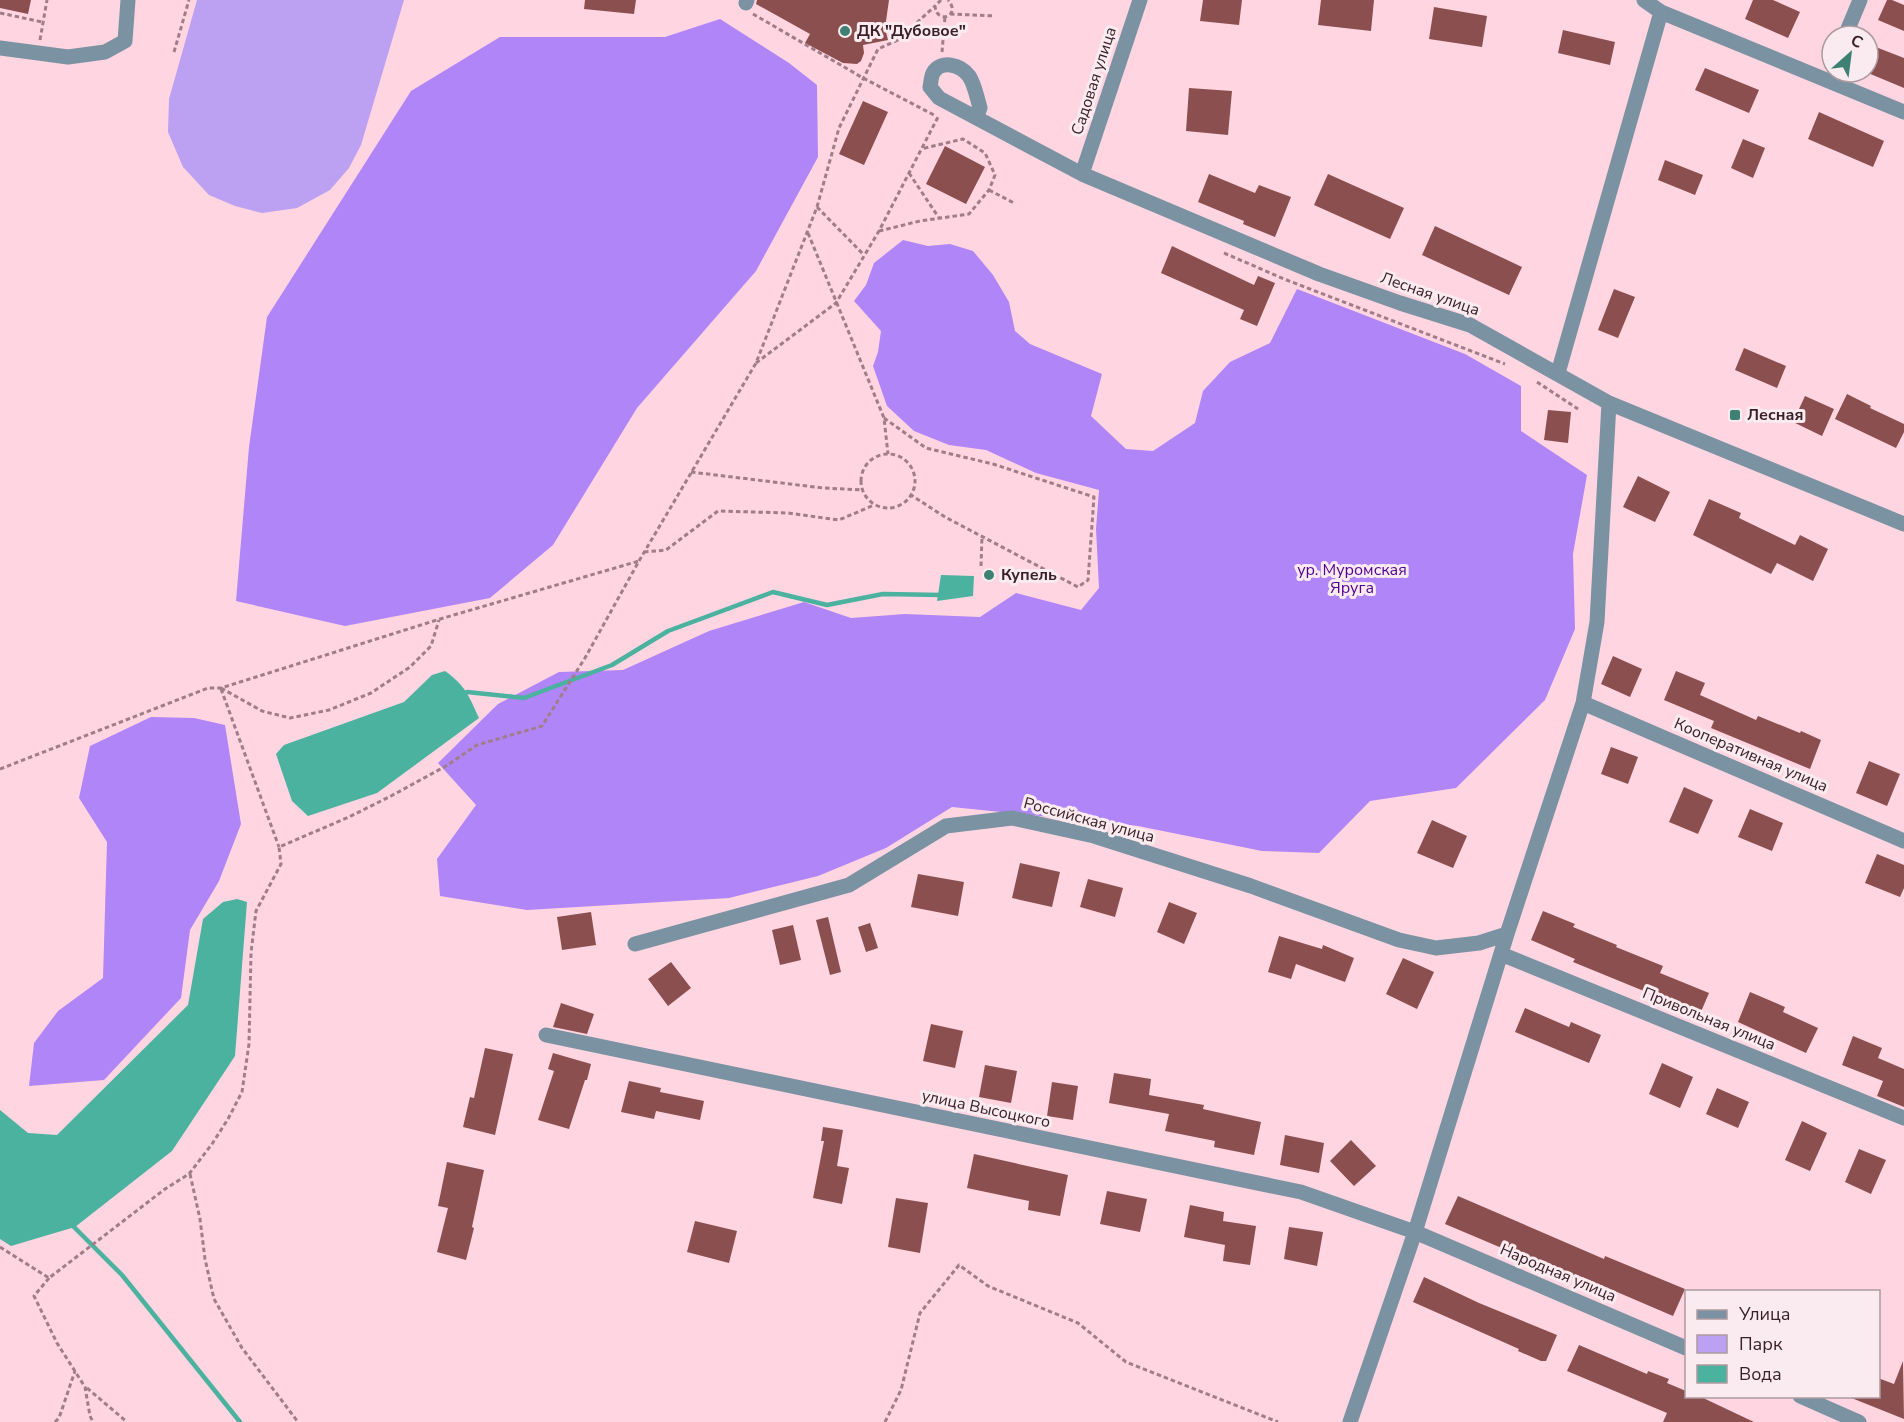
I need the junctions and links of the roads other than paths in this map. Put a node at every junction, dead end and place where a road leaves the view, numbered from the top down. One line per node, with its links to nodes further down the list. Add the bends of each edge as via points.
1 (128, 0): 7 (street, via 125,41 105,52 68,57)
2 (1140, 0): 12 (street, Садовая улица)
3 (1644, 0): 5 (street)
4 (1860, 0): 6 (street)
5 (1661, 12): 8 (street); 13 (street)
6 (1850, 24)
7 (0, 48)
8 (1820, 71)
9 (1849, 84): 10 (street)
10 (1904, 112)
11 (976, 117): 12 (street, Лесная улица)
12 (1082, 174): 13 (street, Лесная улица, via 1319,274 1470,325)
13 (1558, 373): 14 (street, Лесная улица)
14 (1609, 403): 15 (street, Лесная улица); 16 (street, via 1597,622)
15 (1904, 524)
16 (1583, 703): 17 (street, Кооперативная улица); 18 (street)
17 (1904, 841)
18 (1507, 934): 19 (street, Российская улица, via 1479,943 1436,948 1399,940 1251,886 1094,836 1012,818 946,826 849,885); 20 (street)
19 (635, 944)
20 (1501, 954): 22 (street, Привольная улица); 23 (street)
21 (546, 1035): 23 (street, улица Высоцкого, via 1301,1192)
22 (1904, 1118)
23 (1415, 1232): 24 (street, Народная улица); 26 (street)
24 (1685, 1348)
25 (1805, 1398): 27 (street)
26 (1350, 1422)
27 (1859, 1422)

